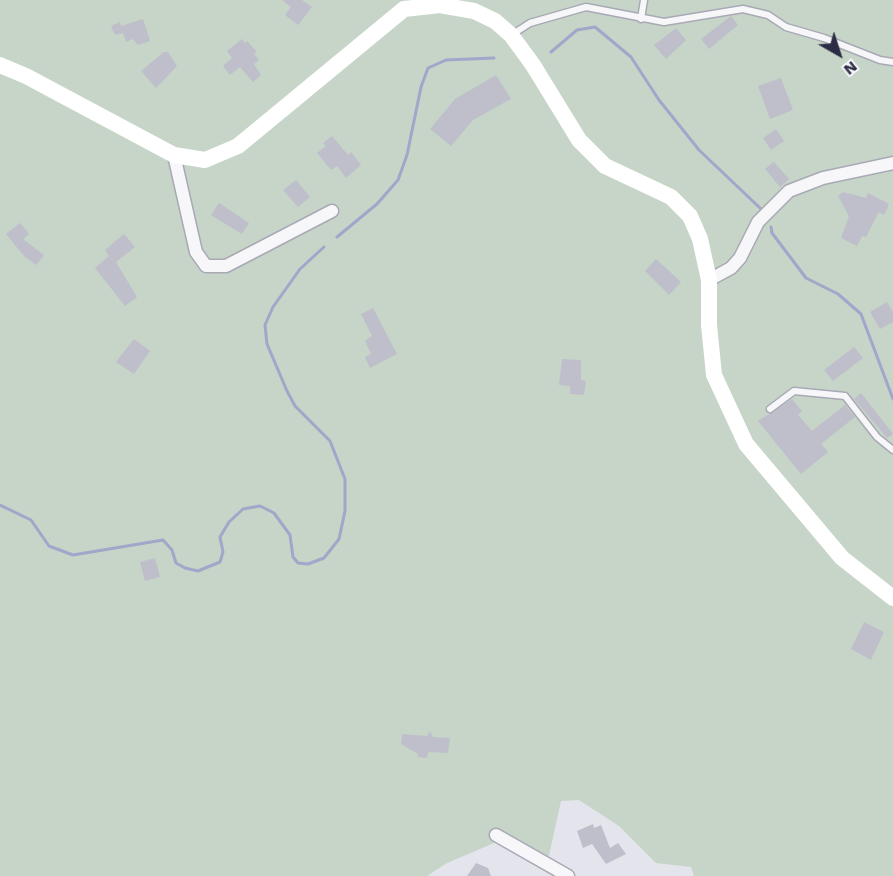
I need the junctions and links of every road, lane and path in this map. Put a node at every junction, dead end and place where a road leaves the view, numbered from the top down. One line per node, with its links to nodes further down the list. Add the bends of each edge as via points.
1 (644, 0): 2 (lane)
2 (641, 20): 3 (lane, via 586,7 530,23); 4 (lane, via 686,20 743,9)
3 (511, 35): 6 (main road, via 495,21 474,11 440,5 404,9 238,146 205,160); 9 (main road, via 579,140 605,166 671,197 690,216 700,238)
4 (893, 62)
5 (0, 65): 6 (main road)
6 (174, 155): 8 (street, via 196,252 206,266 226,266)
7 (893, 163): 9 (street, via 823,178 789,191 758,222 740,258)
8 (332, 211)
9 (709, 280): 12 (main road, via 714,375 746,444 842,558)
10 (770, 409): 11 (lane, via 794,391 845,396 877,437)
11 (893, 450)
12 (893, 598)
13 (496, 835): 14 (street)
14 (568, 876)

